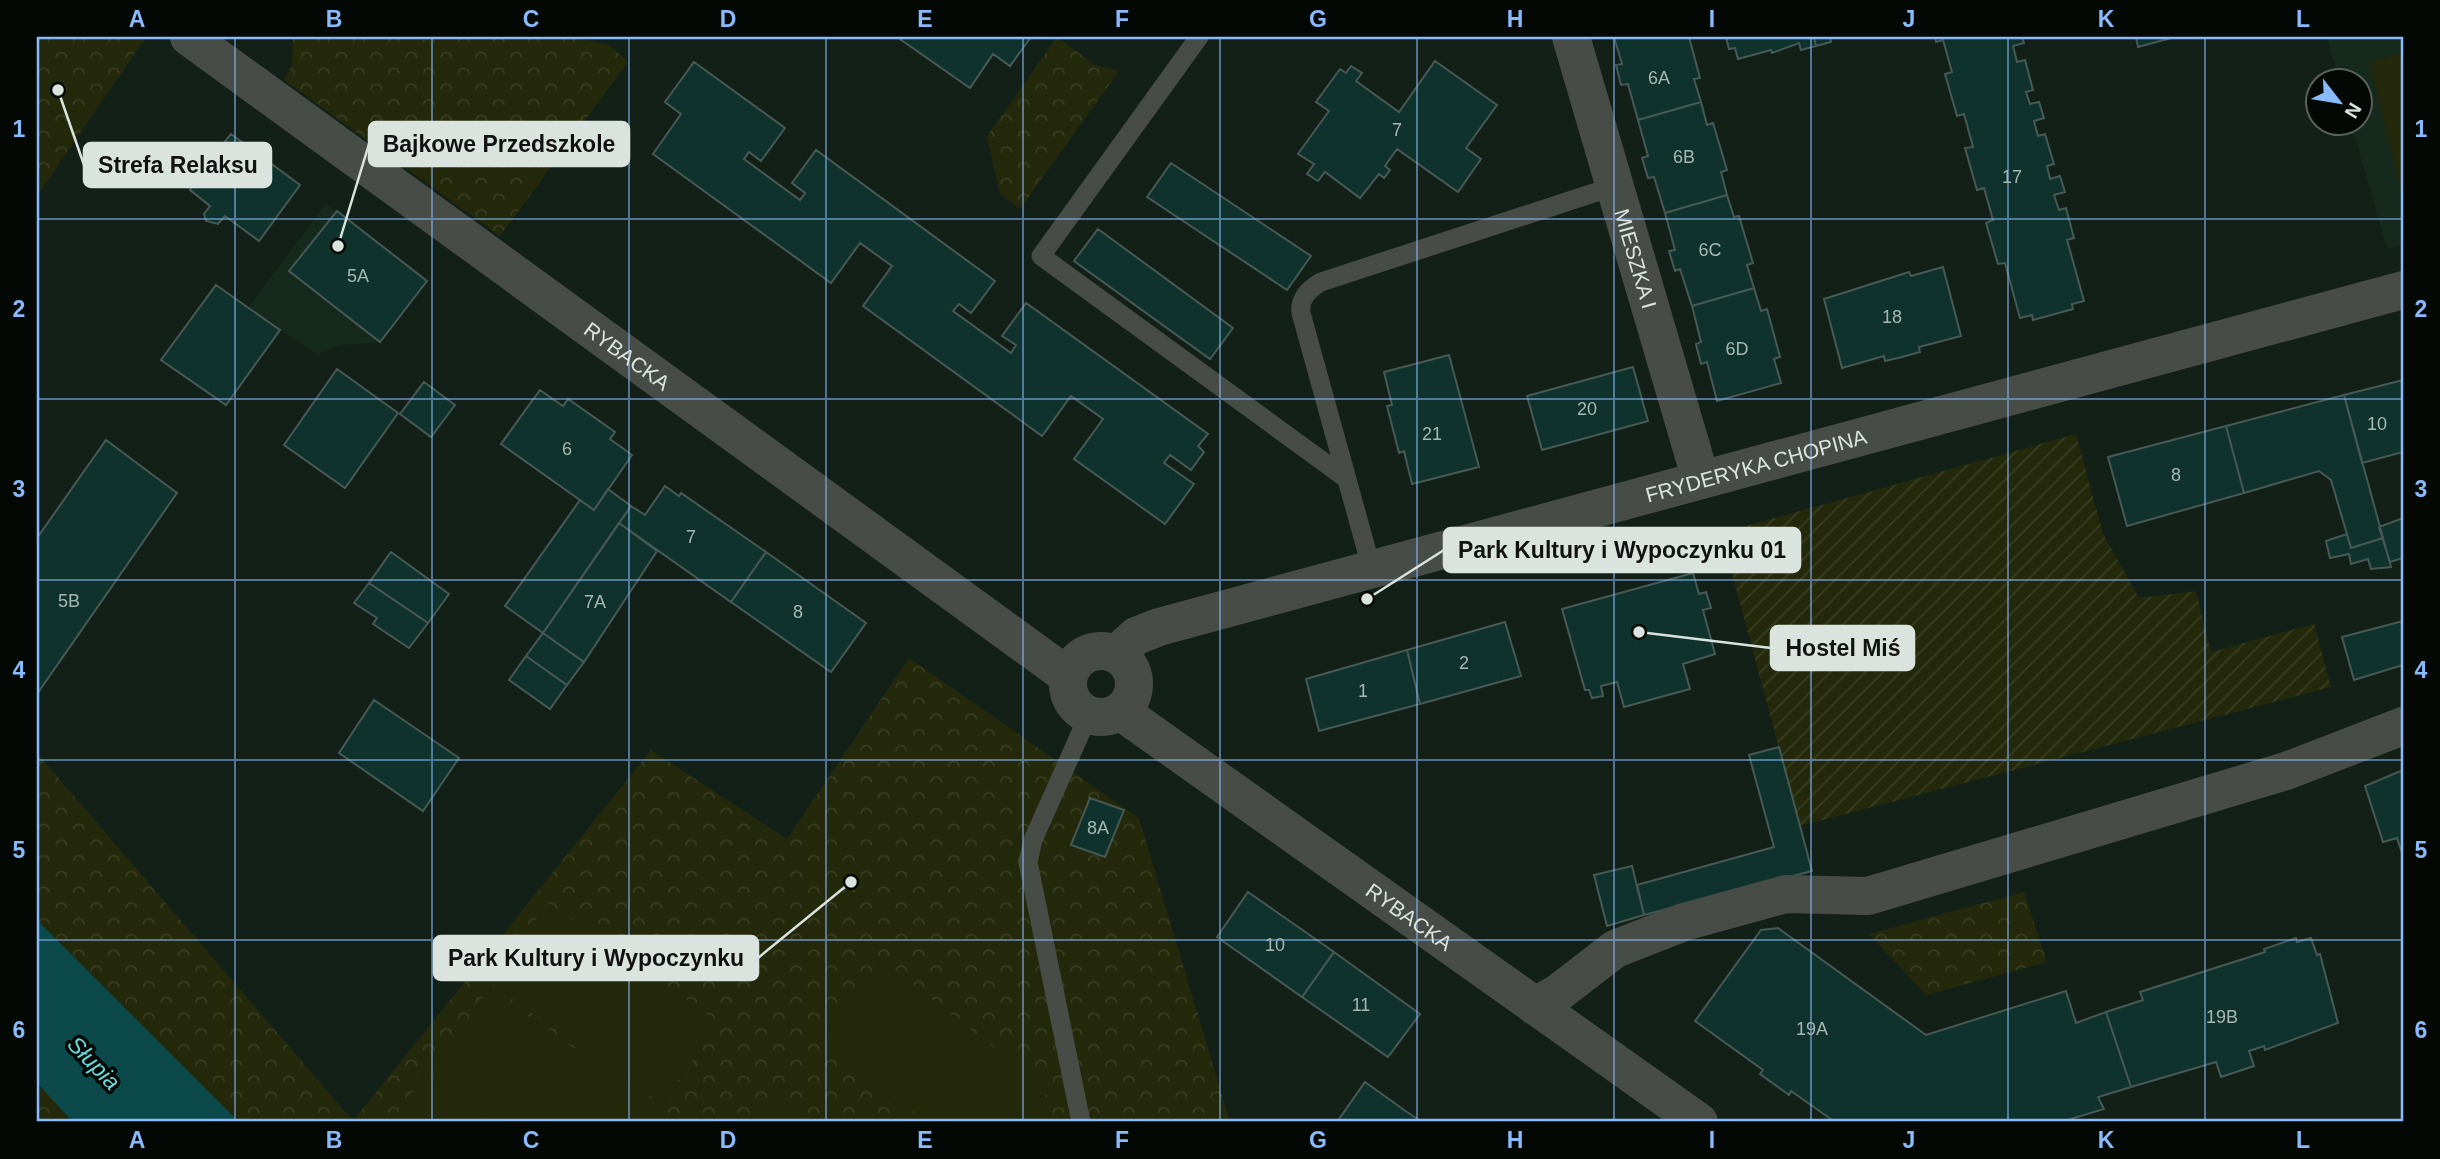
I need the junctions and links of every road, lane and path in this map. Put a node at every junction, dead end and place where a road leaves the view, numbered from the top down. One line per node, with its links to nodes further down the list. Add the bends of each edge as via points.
1 (189, 37): 10 (street, RYBACKA)
2 (1199, 37): 6 (lane, via 1041,256)
3 (1571, 37): 4 (street, MIESZKA I)
4 (1615, 186): 6 (lane, via 1312,287 1300,305 1301,313); 7 (street, MIESZKA I)
5 (2403, 290): 7 (street, FRYDERYKA CHOPINA)
6 (1347, 479): 8 (lane)
7 (1701, 480): 8 (street, FRYDERYKA CHOPINA)
8 (1372, 570): 9 (street, FRYDERYKA CHOPINA, via 1159,627 1136,636)
9 (1115, 654): 10 (street, via 1088,653 1079,658); 11 (street, via 1128,664 1135,686 1131,698)
10 (1068, 676): 11 (street, via 1076,706)
11 (1104, 713): 13 (street, RYBACKA); 14 (lane, via 1033,840 1028,862)
12 (2403, 726): 13 (street, via 2286,771 1868,896 1786,894 1684,922 1615,949)
13 (1535, 1006): 15 (street, RYBACKA)
14 (1081, 1122)
15 (1699, 1122)

